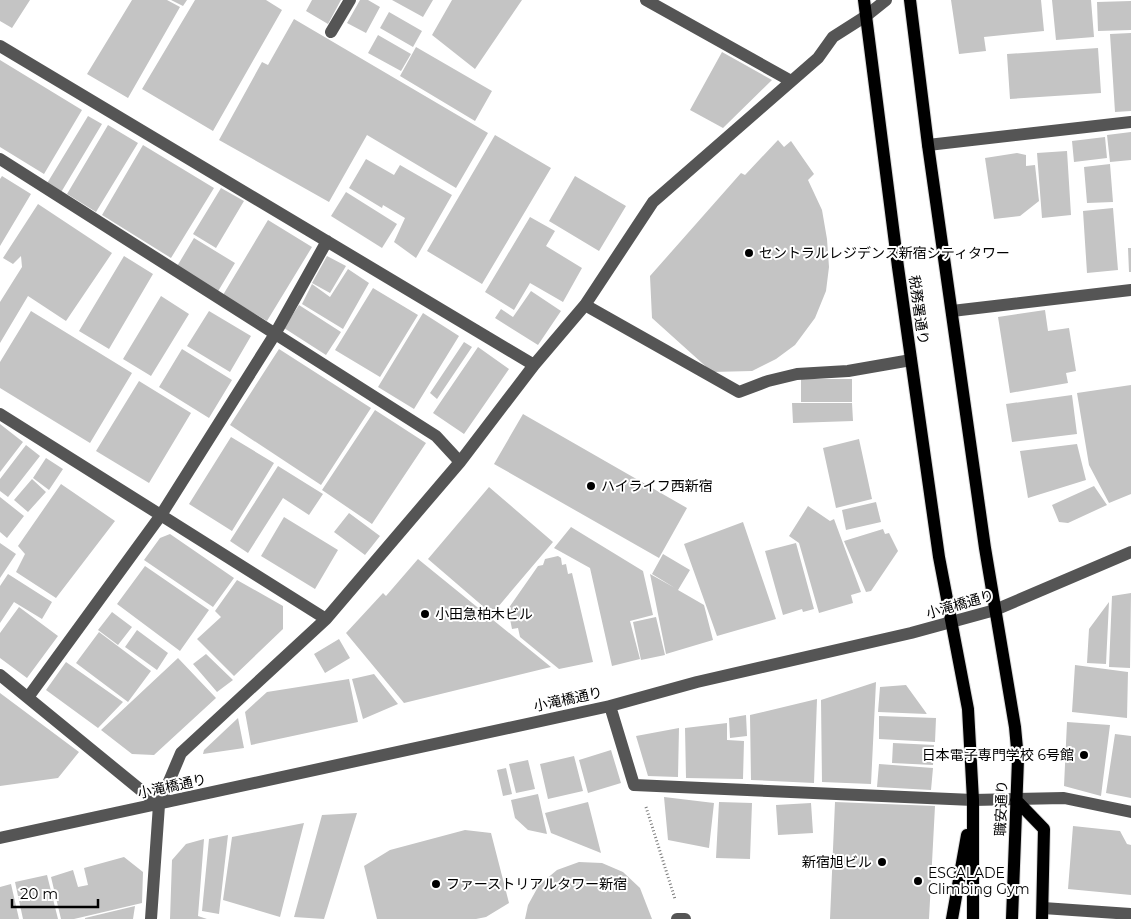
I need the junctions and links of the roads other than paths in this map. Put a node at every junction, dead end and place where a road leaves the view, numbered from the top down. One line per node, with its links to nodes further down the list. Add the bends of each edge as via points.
1 (350, 0): 7 (street)
2 (646, 0): 9 (street)
3 (864, 0): 6 (main road, 税務署通り)
4 (886, 0): 6 (street)
5 (910, 0): 11 (main road)
6 (866, 16): 9 (street, via 833,37 818,58); 18 (main road, 税務署通り)
7 (331, 32)
8 (0, 46): 13 (street)
9 (791, 81): 15 (street, via 653,202)
10 (1131, 122): 11 (street)
11 (928, 145): 16 (main road)
12 (0, 159): 17 (street)
13 (327, 241): 17 (street); 19 (street)
14 (1131, 290): 16 (street)
15 (585, 305): 18 (street, via 738,392 797,374 848,371); 19 (street)
16 (952, 311): 24 (main road)
17 (274, 334): 21 (street, via 436,436); 22 (street)
18 (911, 360): 26 (main road, 税務署通り)
19 (534, 365): 21 (street)
20 (0, 414): 22 (street)
21 (460, 462): 25 (street)
22 (161, 515): 25 (street); 28 (street)
23 (1131, 552): 24 (street, 小滝橋通り)
24 (995, 610): 26 (street, 小滝橋通り); 31 (main road, 職安通り, via 1015,727 1018,759)
25 (326, 619): 32 (street, via 181,753)
26 (950, 623): 29 (street, 小滝橋通り, via 697,682); 30 (main road, 職安通り, via 968,709)
27 (0, 675): 28 (street)
28 (29, 696): 32 (street)
29 (610, 706): 30 (street, via 634,785); 32 (street, 小滝橋通り)
30 (973, 800): 31 (street); 38 (main road); 39 (main road, 職安通り)
31 (1016, 800): 33 (street, via 1064,798); 35 (main road, via 1044,829); 40 (main road, 職安通り)
32 (159, 805): 34 (street, 小滝橋通り); 37 (street)
33 (1131, 812)
34 (0, 838)
35 (1043, 914): 36 (street)
36 (1131, 914)
37 (151, 919)
38 (952, 919)
39 (972, 919)
40 (1012, 919)

